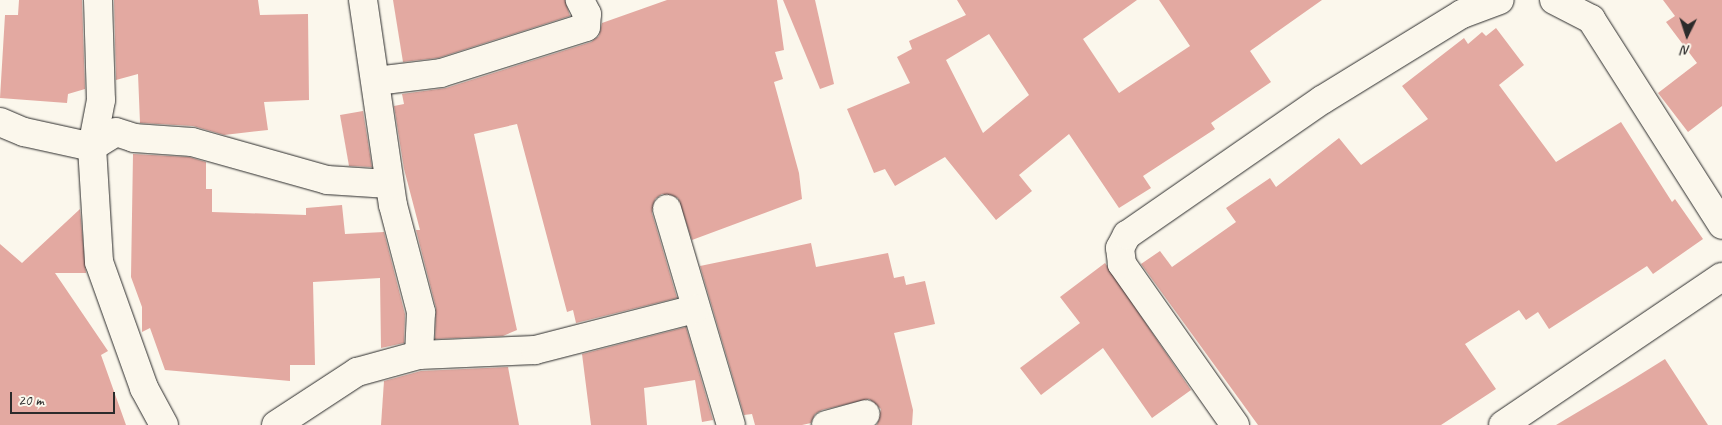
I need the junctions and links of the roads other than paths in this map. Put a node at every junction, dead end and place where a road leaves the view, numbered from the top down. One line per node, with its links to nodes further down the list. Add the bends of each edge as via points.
1 (98, 0): 9 (street, via 101,100)
2 (363, 0): 7 (street)
3 (580, 0): 7 (street, via 587,14 586,27 441,73)
4 (1500, 0): 6 (street)
5 (1554, 0): 12 (street, via 1591,19)
6 (1464, 5): 21 (street, via 1127,235 1120,248 1122,264)
7 (376, 81): 10 (street)
8 (0, 122): 9 (street, via 24,132)
9 (92, 146): 10 (street, via 116,132 134,138 192,142 327,180); 17 (street, via 99,262 144,388)
10 (389, 184): 15 (street, via 421,312)
11 (667, 209): 14 (street)
12 (1722, 225)
13 (1722, 277): 22 (street)
14 (695, 309): 15 (street, via 535,350); 19 (street)
15 (419, 355): 18 (street, via 358,372)
16 (866, 414): 20 (street)
17 (164, 425)
18 (276, 425)
19 (730, 425)
20 (826, 425)
21 (1235, 425)
22 (1503, 425)

